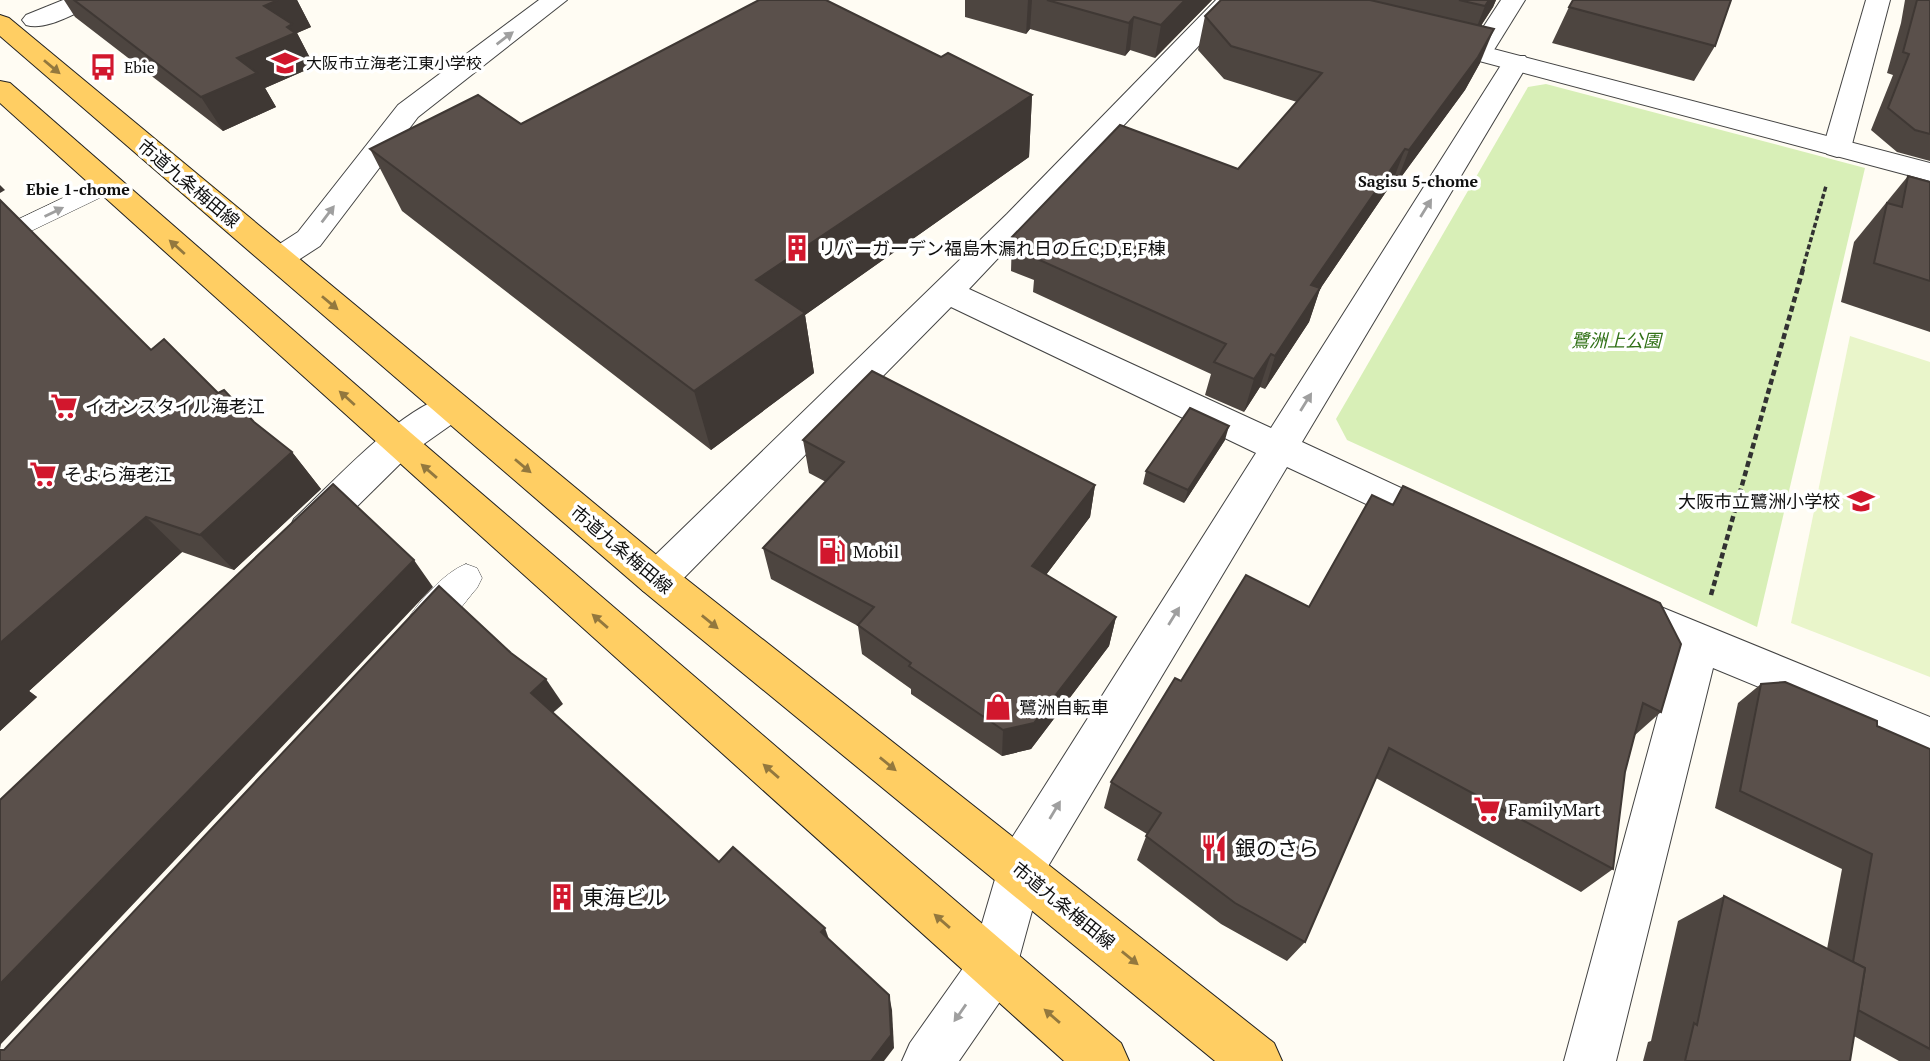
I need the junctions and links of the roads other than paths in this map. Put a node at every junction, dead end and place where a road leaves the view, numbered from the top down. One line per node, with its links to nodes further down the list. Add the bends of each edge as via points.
1 (85, 0): 6 (street)
2 (555, 0): 16 (street, one-way to 2, via 309,239 408,111)
3 (1230, 0): 17 (street)
4 (1513, 0): 9 (street)
5 (1878, 0): 12 (street)
6 (35, 20)
7 (0, 23): 16 (main road, 市道九条梅田線, one-way to 16)
8 (1412, 36): 9 (street)
9 (1480, 52): 10 (street)
10 (1516, 62): 12 (street); 20 (street, one-way to 10)
11 (0, 89): 14 (main road)
12 (1837, 148): 13 (street)
13 (1930, 172)
14 (107, 185): 15 (lane, one-way to 14); 19 (main road, one-way to 14)
15 (0, 239)
16 (278, 259): 18 (main road, 市道九条梅田線, one-way to 18)
17 (948, 292): 20 (street); 24 (street)
18 (453, 406): 19 (street); 24 (main road, 市道九条梅田線, one-way to 24)
19 (398, 443): 22 (street); 30 (main road, one-way to 19)
20 (1277, 448): 21 (street); 29 (street, one-way to 20)
21 (1475, 540)
22 (282, 554)
23 (466, 578): 27 (lane)
24 (657, 579): 29 (main road, 市道九条梅田線, one-way to 29)
25 (1599, 597): 26 (street)
26 (1698, 643): 28 (street); 34 (street)
27 (401, 648)
28 (1930, 738)
29 (1020, 869): 30 (street); 33 (main road, 市道九条梅田線, one-way to 33)
30 (994, 966): 31 (street, one-way to 31); 32 (main road, one-way to 30)
31 (928, 1061)
32 (1103, 1061)
33 (1256, 1061)
34 (1590, 1061)

